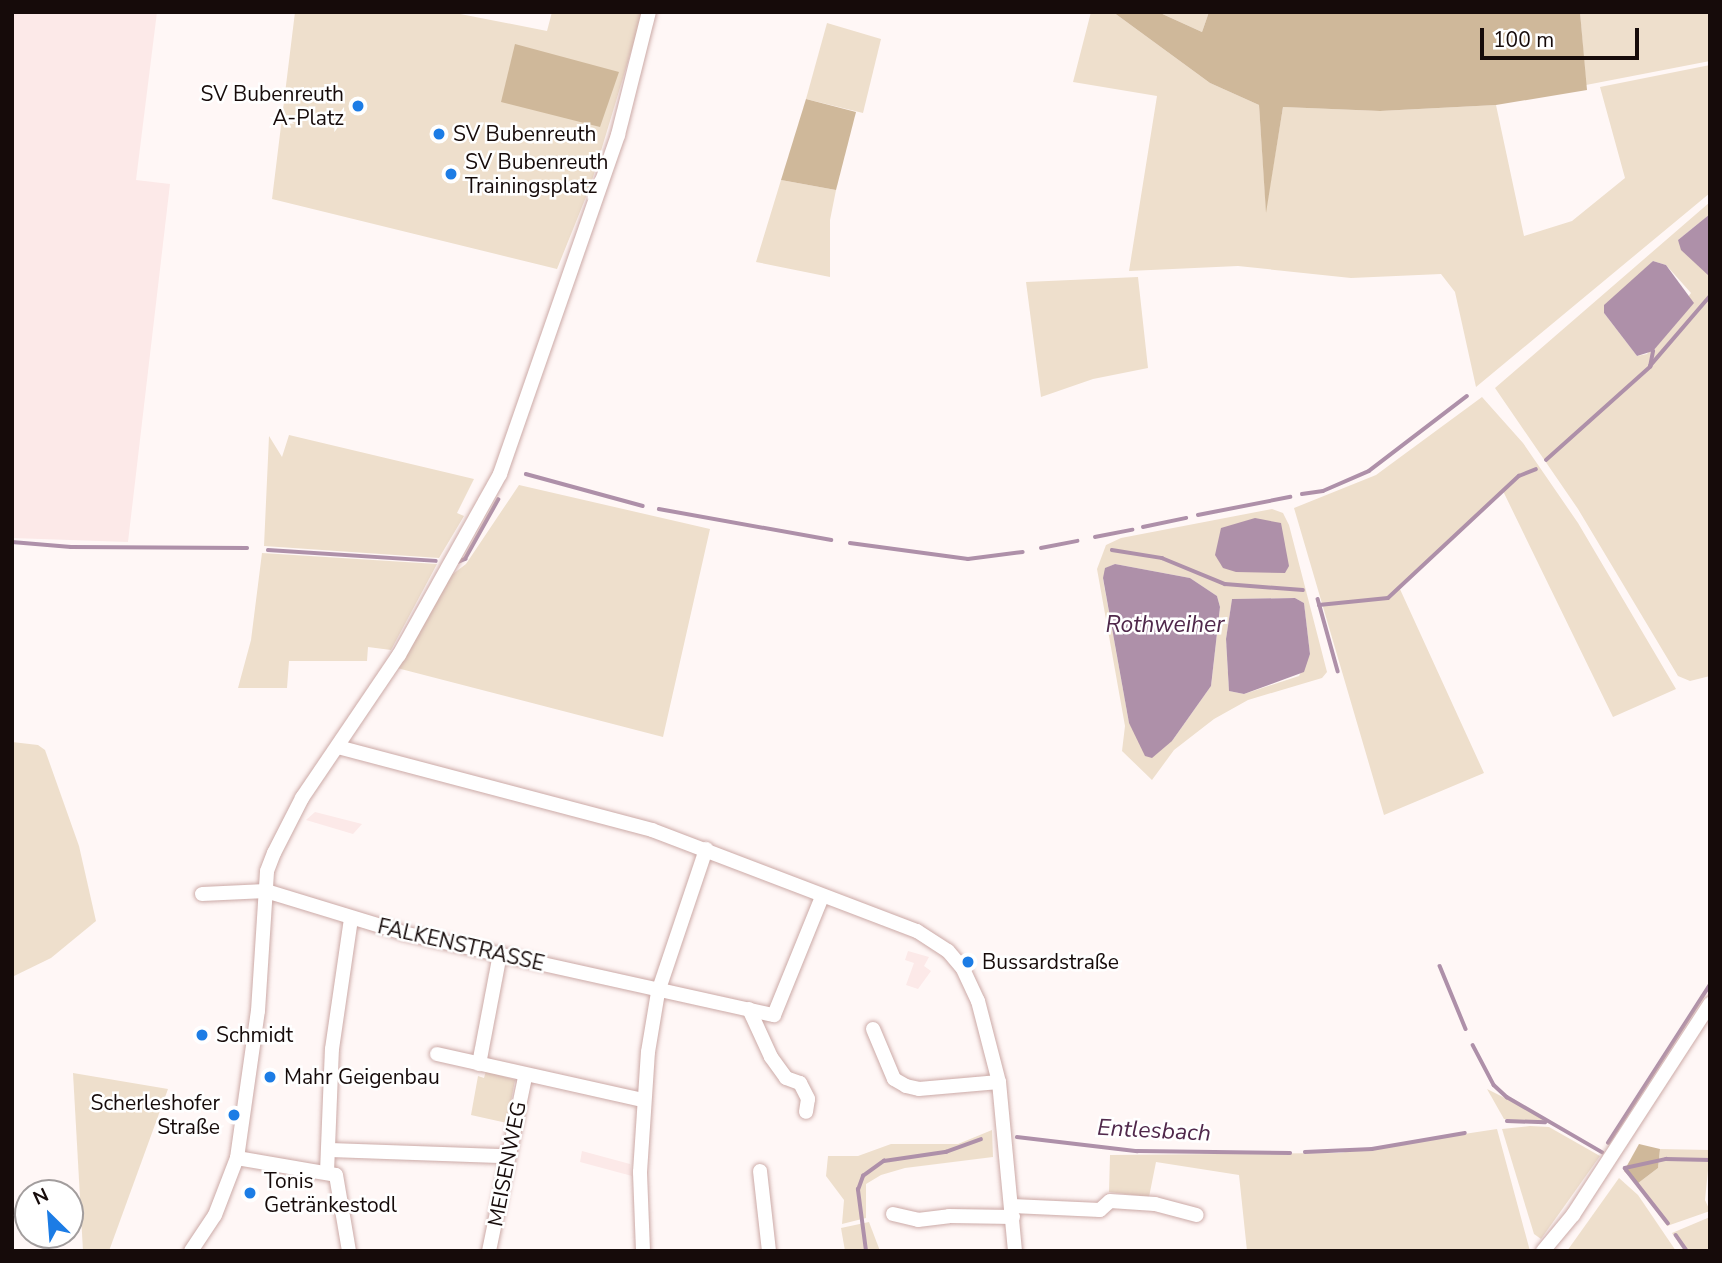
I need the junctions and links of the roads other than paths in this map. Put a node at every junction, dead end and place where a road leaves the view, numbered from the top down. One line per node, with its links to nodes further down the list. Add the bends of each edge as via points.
1 (649, 12): 2 (street, via 618,135 500,474 399,655)
2 (338, 747): 3 (street, via 637,825); 4 (street, via 287,826 267,871)
3 (706, 849): 6 (street); 9 (street)
4 (266, 891): 5 (street); 7 (street, FALKENSTRASSE); 23 (street, via 258,1012)
5 (202, 894)
6 (822, 897): 11 (street, FALKENSTRASSE, via 774,1015); 18 (street, via 917,931 948,951 963,969 978,1001)
7 (351, 918): 8 (street, FALKENSTRASSE); 21 (street, via 332,1049)
8 (500, 954): 9 (street, FALKENSTRASSE); 14 (street)
9 (658, 992): 11 (street, FALKENSTRASSE); 19 (street)
10 (1710, 1004): 35 (street, via 1632,1127)
11 (749, 1009): 17 (street, via 768,1059)
12 (873, 1029): 18 (street, via 894,1079 906,1086 919,1089)
13 (437, 1054): 14 (street)
14 (479, 1064): 16 (street)
15 (800, 1069): 17 (street)
16 (525, 1077): 19 (street); 22 (street, MEISENWEG)
17 (786, 1078): 20 (street, via 800,1083 808,1099)
18 (999, 1082): 26 (street)
19 (643, 1101): 32 (street)
20 (806, 1112)
21 (330, 1150): 22 (street); 25 (street)
22 (506, 1156): 31 (street, MEISENWEG)
23 (237, 1158): 25 (street); 29 (street, via 215,1215)
24 (760, 1171): 33 (street)
25 (327, 1172): 30 (street, via 336,1175 341,1188)
26 (1013, 1211): 27 (street, via 918,1220); 28 (street, via 1100,1210 1110,1201 1155,1203); 34 (street)
27 (893, 1214)
28 (1197, 1215)
29 (191, 1251)
30 (349, 1251)
31 (489, 1251)
32 (643, 1251)
33 (769, 1251)
34 (1015, 1251)
35 (1543, 1251)

